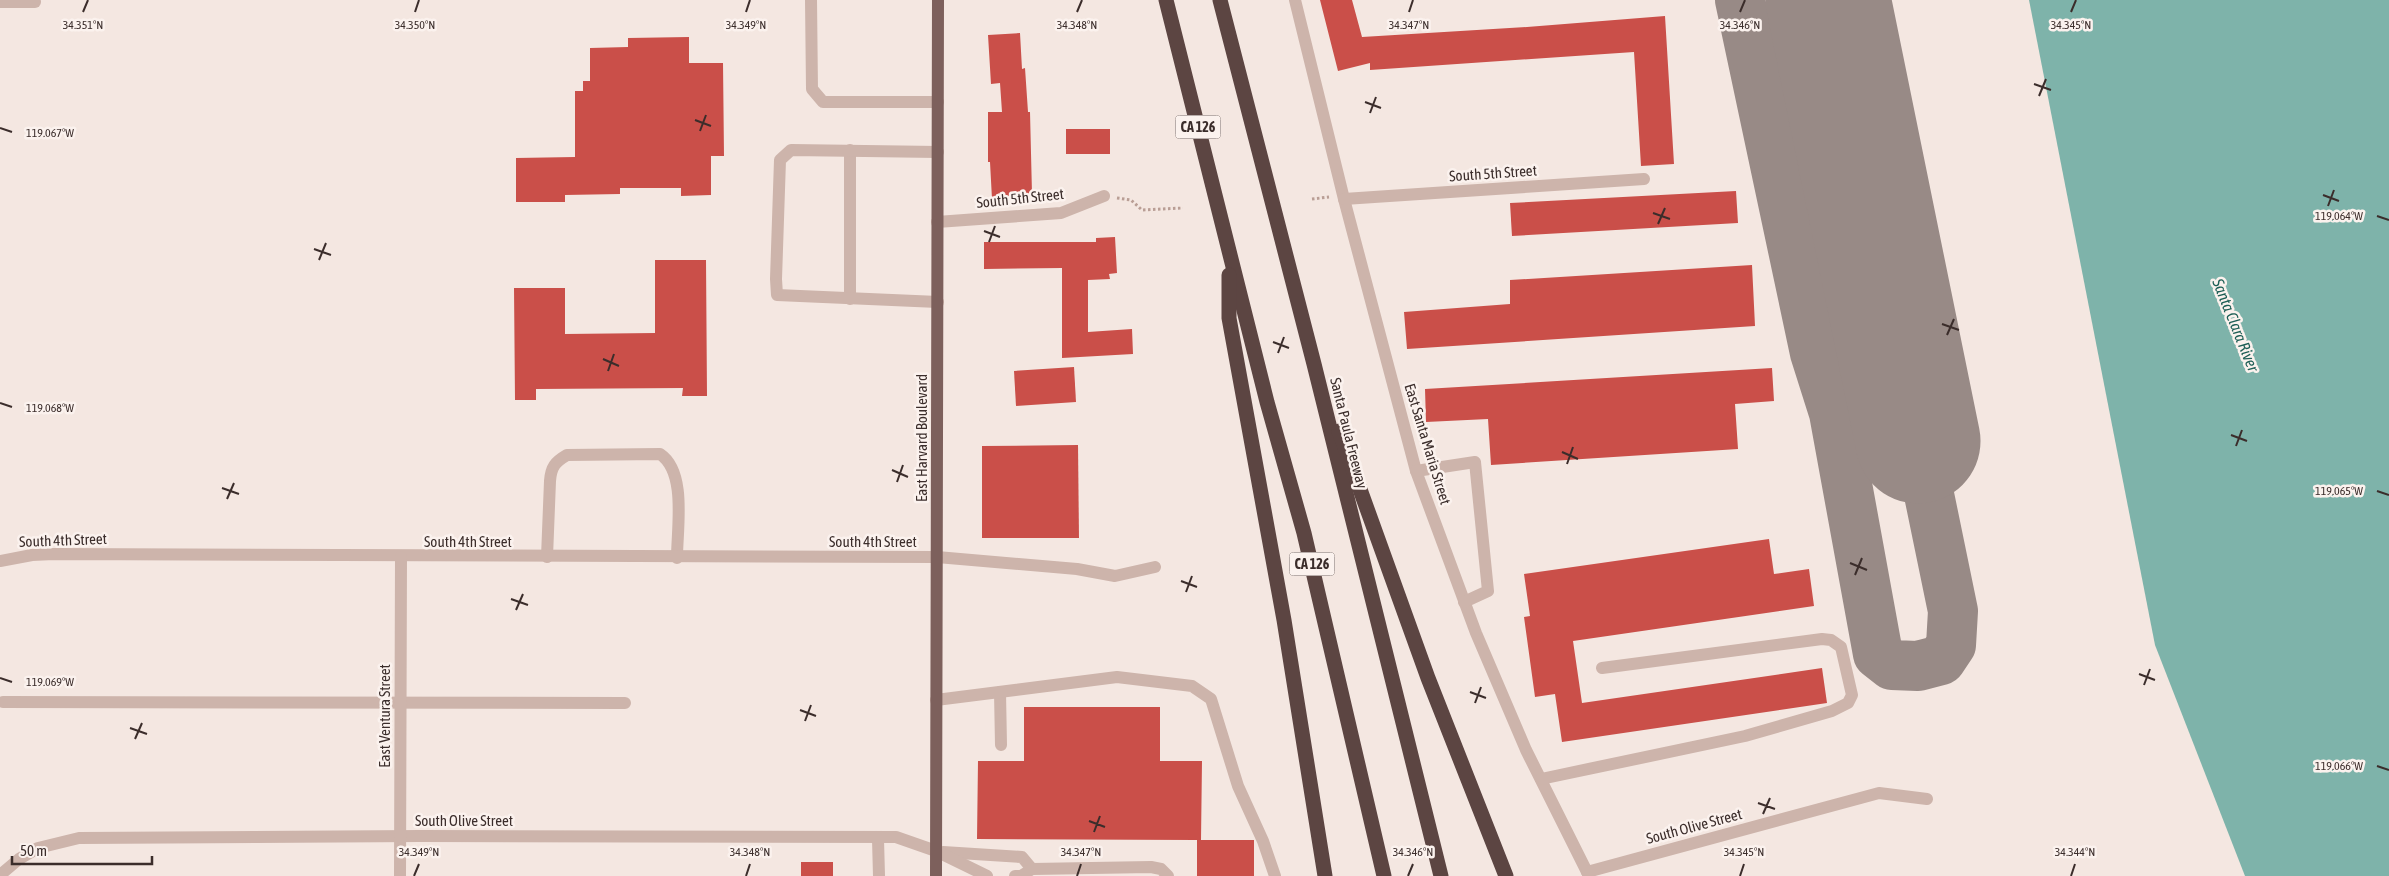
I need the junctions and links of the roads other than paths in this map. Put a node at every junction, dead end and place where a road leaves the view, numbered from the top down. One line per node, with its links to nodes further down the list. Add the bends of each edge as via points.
1 (812, 0): 8 (street, via 812,89 823,102)
2 (938, 0): 8 (main road, East Harvard Boulevard)
3 (1166, 0): 15 (highway, CA 126)
4 (1220, 0): 18 (highway, Santa Paula Freeway)
5 (1295, 0): 13 (street, East Santa Maria Street)
6 (0, 2): 7 (street)
7 (35, 2)
8 (938, 102): 10 (main road, East Harvard Boulevard)
9 (850, 150): 10 (street); 16 (street); 16 (street, via 791,150 780,160 776,279 777,295)
10 (938, 152): 14 (main road, East Harvard Boulevard)
11 (1644, 179): 13 (street, South 5th Street)
12 (1104, 196): 14 (street, South 5th Street, via 1061,212)
13 (1344, 199): 19 (street, East Santa Maria Street)
14 (937, 222): 17 (main road, East Harvard Boulevard)
15 (1229, 254): 49 (highway, via 1229,318); 50 (highway, CA 126, via 1304,533)
16 (850, 299): 17 (street)
17 (938, 302): 22 (main road, East Harvard Boulevard)
18 (1314, 364): 51 (highway, Santa Paula Freeway); 52 (highway, via 1428,678)
19 (1416, 471): 26 (street, East Santa Maria Street); 26 (street, via 1474,462 1488,591)
20 (401, 557): 21 (street, South 4th Street); 24 (street, South 4th Street, via 54,554); 31 (street, East Ventura Street)
21 (547, 557): 23 (street, South 4th Street); 23 (street, via 551,470 556,461 567,454 660,454 668,460 677,479)
22 (937, 557): 23 (street, South 4th Street); 25 (street, South 4th Street, via 1077,569 1115,576); 29 (main road, East Harvard Boulevard)
23 (677, 558)
24 (0, 561)
25 (1156, 567)
26 (1464, 602): 34 (street, East Santa Maria Street)
27 (1602, 668): 34 (street, via 1822,639 1841,646 1852,691 1848,703 1832,711 1771,729)
28 (1000, 692): 29 (street); 33 (street); 48 (street, via 1117,677 1175,683 1204,692 1215,707 1238,786)
29 (936, 700): 38 (main road, East Harvard Boulevard)
30 (3, 702): 31 (street)
31 (399, 702): 32 (street); 36 (street, East Ventura Street)
32 (625, 703)
33 (1001, 745)
34 (1541, 780): 40 (street, East Santa Maria Street)
35 (1927, 799): 40 (street, South Olive Street, via 1879,794)
36 (400, 837): 37 (street, South Olive Street); 41 (street, South Olive Street, via 79,838 38,848); 42 (street, East Ventura Street)
37 (878, 839): 38 (street, South Olive Street, via 896,837); 43 (street)
38 (936, 851): 39 (street, via 1022,857); 44 (main road, East Harvard Boulevard); 45 (street)
39 (1032, 868): 46 (street, via 1021,876); 47 (street, via 1151,867 1161,868)
40 (1588, 874)
41 (0, 875)
42 (400, 876)
43 (879, 876)
44 (936, 876)
45 (987, 876)
46 (1015, 876)
47 (1168, 876)
48 (1275, 876)
49 (1326, 876)
50 (1384, 876)
51 (1440, 876)
52 (1506, 876)

